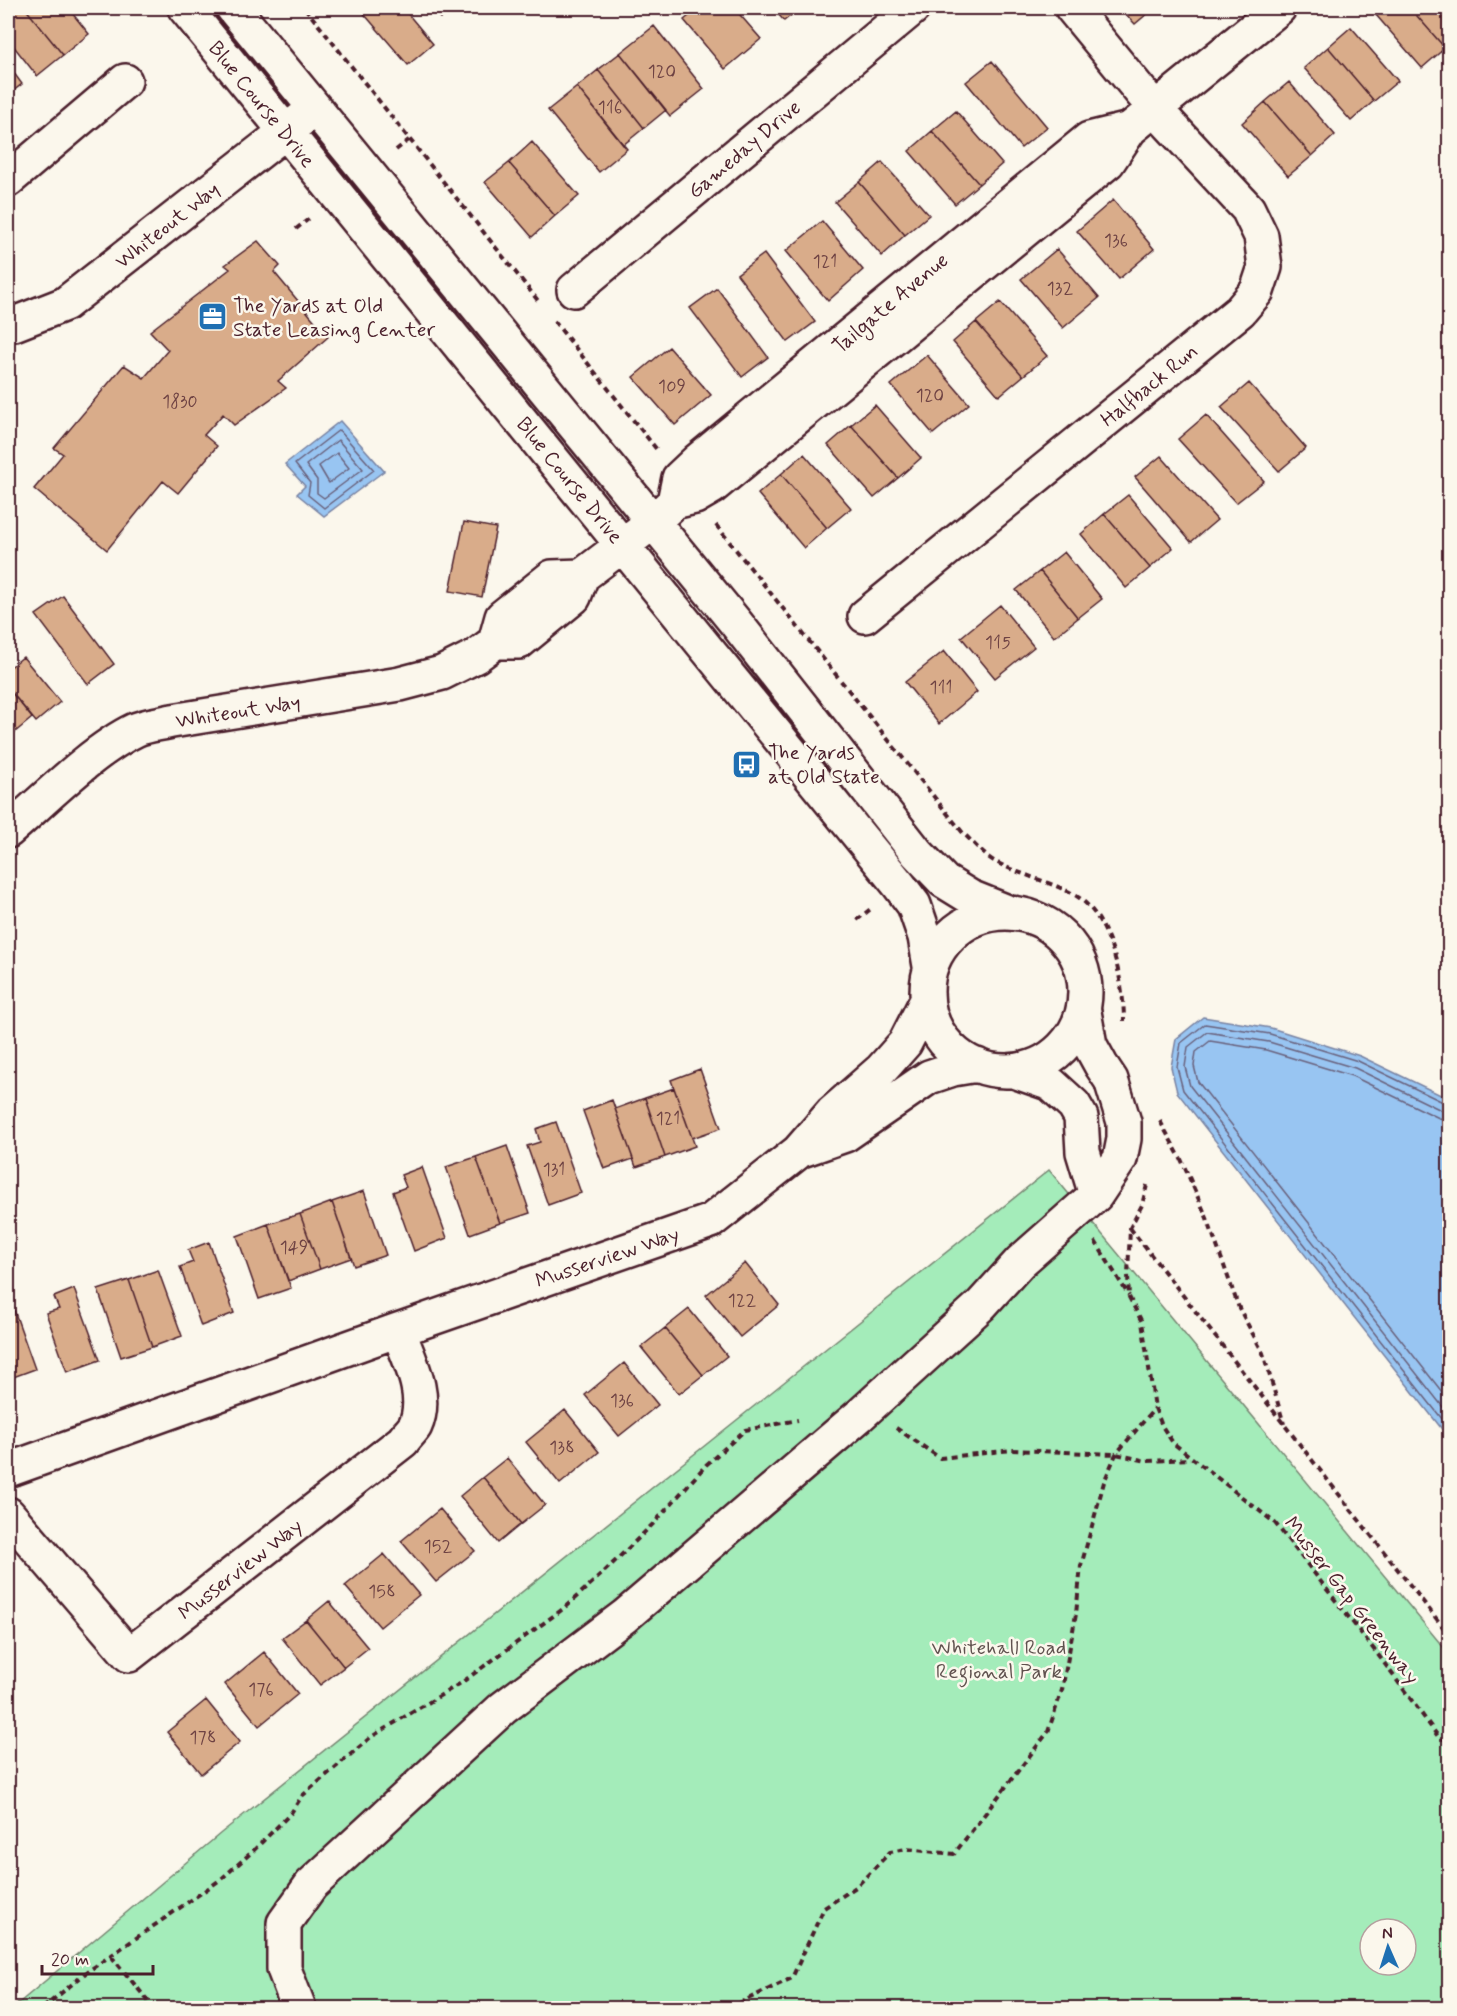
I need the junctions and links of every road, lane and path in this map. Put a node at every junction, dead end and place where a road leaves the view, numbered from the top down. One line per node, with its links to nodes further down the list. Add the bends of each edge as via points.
1 (184, 8): 10 (street, Blue Course Drive)
2 (233, 8): 8 (street, Blue Course Drive)
3 (306, 8): 13 (path)
4 (913, 8): 12 (street, Gameday Drive)
5 (1072, 8): 9 (street, Halfback Run)
6 (1279, 8): 9 (street, Tailgate Avenue)
7 (124, 81): 11 (street)
8 (315, 107): 10 (street, Whiteout Way); 17 (street, Blue Course Drive)
9 (1142, 119): 17 (street, Tailgate Avenue, via 1089,139 697,461 679,478); 20 (street, Halfback Run, via 1248,209 1261,236 1265,267 1257,291 1240,311)
10 (285, 133): 15 (street, Whiteout Way, via 65,304); 19 (street, Blue Course Drive)
11 (8, 180)
12 (574, 290)
13 (541, 304)
14 (548, 313): 16 (path)
15 (8, 325)
16 (665, 460)
17 (664, 512): 19 (street, Whiteout Way); 23 (street, Blue Course Drive, via 736,623 917,853 944,881)
18 (712, 519): 28 (path, via 963,833 992,861 1077,896 1097,916 1113,948)
19 (623, 545): 21 (street, Whiteout Way, via 582,576 574,597 519,642 495,642 442,673 400,684 136,729 83,766); 25 (street, Blue Course Drive, via 914,905)
20 (865, 616)
21 (8, 831)
22 (881, 901): 24 (path)
23 (1005, 912): 25 (street, Blue Course Drive, via 980,916 958,927 941,945); 27 (street, Blue Course Drive, via 1029,915 1070,942 1082,964)
24 (857, 921)
25 (930, 966): 26 (street, Blue Course Drive)
26 (927, 1000): 29 (street, Blue Course Drive, via 936,1030 950,1048); 32 (street, Musserview Way, via 905,1042)
27 (1084, 1012): 30 (street, Blue Course Drive, via 1074,1035 1058,1053 1037,1065); 34 (street, Blue Course Drive, via 1090,1045 1111,1080 1124,1122 1124,1138 1120,1159)
28 (1124, 1024)
29 (977, 1065): 30 (street, Blue Course Drive); 32 (street, Musserview Way, via 928,1077 845,1135)
30 (1014, 1071): 34 (street, Blue Course Drive, via 1051,1084 1081,1117 1083,1152)
31 (1160, 1120): 39 (path, via 1190,1178 1239,1308 1263,1353)
32 (798, 1152): 37 (street, Musserview Way, via 711,1221)
33 (1148, 1184): 35 (path)
34 (1078, 1211): 36 (path); 48 (street, via 859,1416 626,1616 503,1708 311,1885 284,1923 284,1969)
35 (1130, 1228): 36 (path, Musser Gap Greenway); 39 (path)
36 (1129, 1297): 38 (path, Musser Gap Greenway, via 1142,1322)
37 (398, 1330): 40 (street, Musserview Way); 41 (street, Musserview Way, via 421,1400 414,1427 403,1441 129,1655)
38 (1155, 1408): 44 (path, Musser Gap Greenway, via 1173,1443 1275,1523 1440,1739); 49 (path, via 1116,1454 1104,1482 1081,1566 1062,1690 1048,1732 954,1854 906,1849 890,1852 856,1887 824,1908 792,1978)
39 (1285, 1427): 43 (path)
40 (8, 1470)
41 (8, 1514)
42 (563, 1609): 45 (path, via 461,1683 371,1737 302,1796 291,1813 220,1880)
43 (1449, 1636)
44 (1449, 1739)
45 (110, 1956): 46 (path); 47 (path)
46 (43, 2008)
47 (154, 2008)
48 (299, 2008)
49 (729, 2008)

